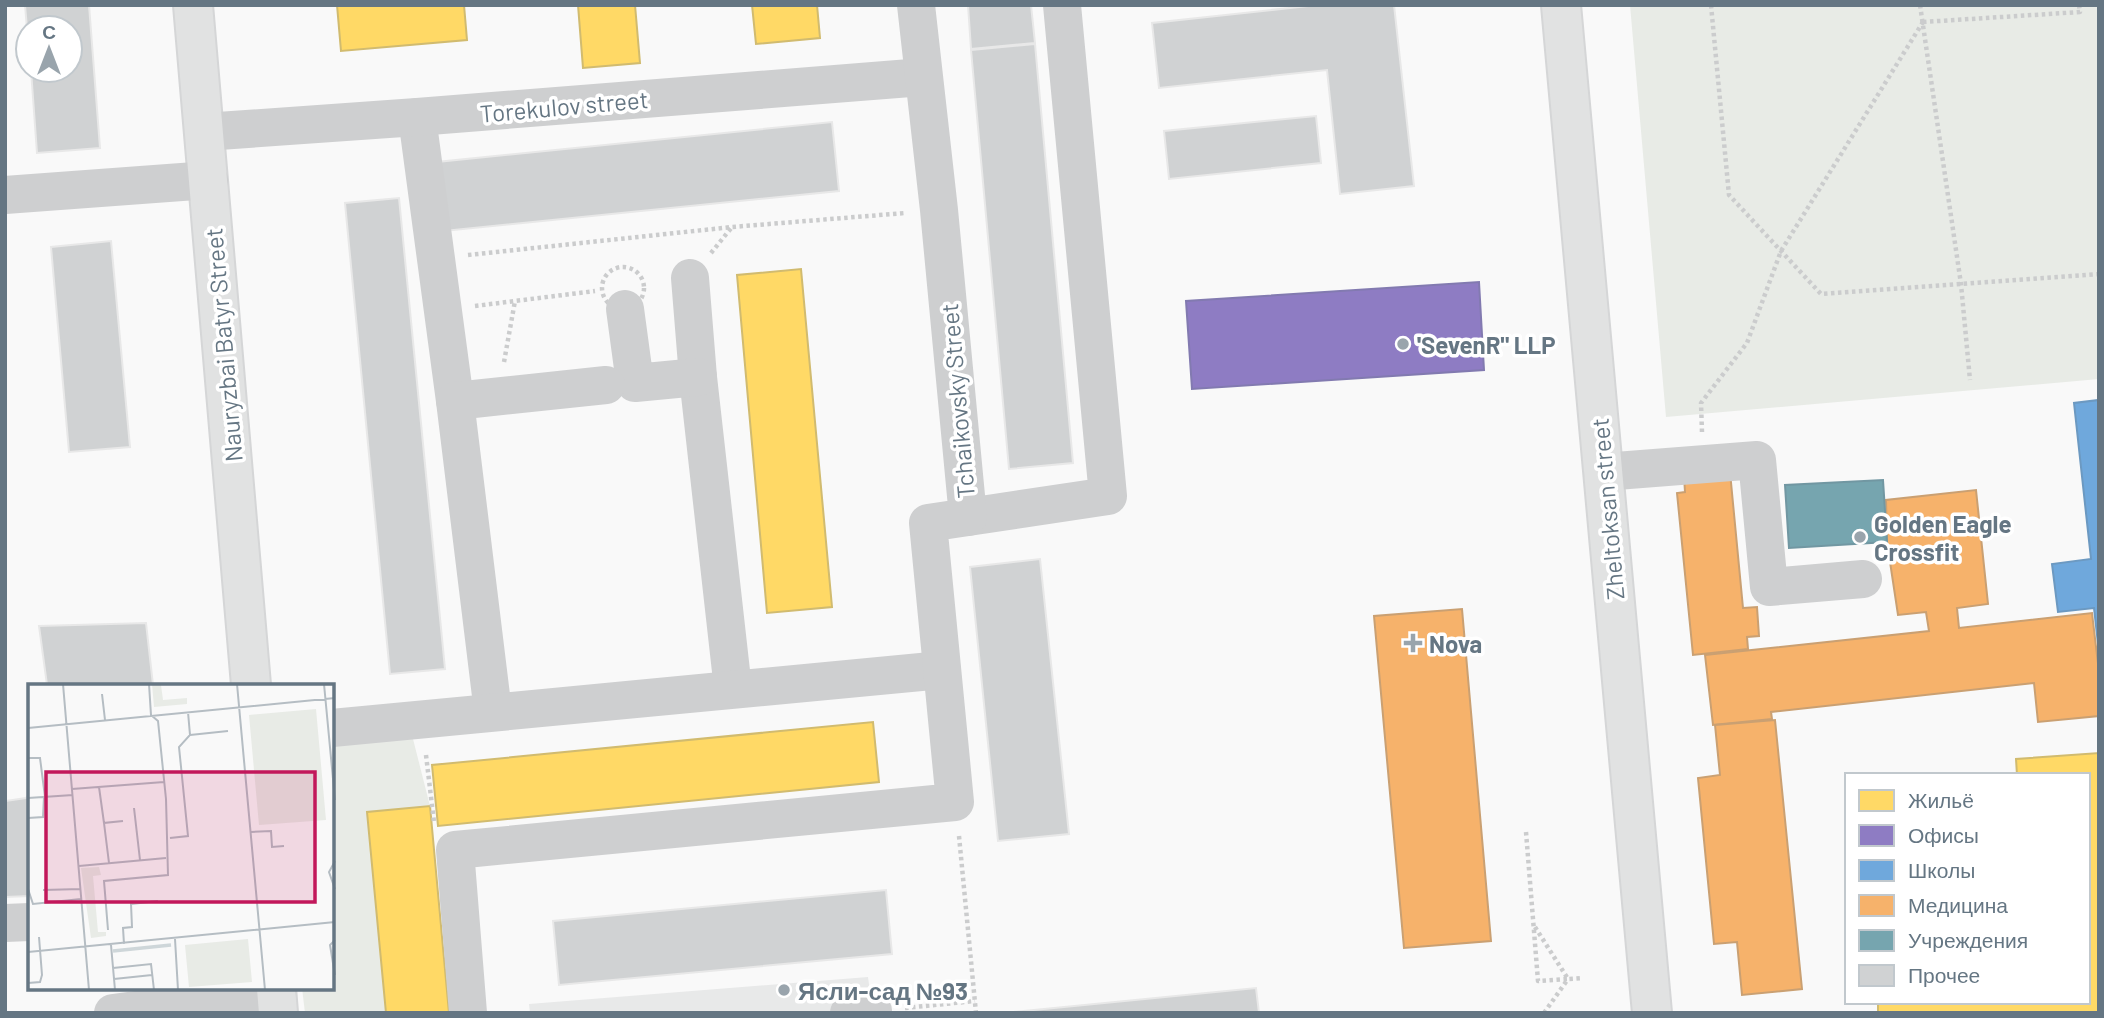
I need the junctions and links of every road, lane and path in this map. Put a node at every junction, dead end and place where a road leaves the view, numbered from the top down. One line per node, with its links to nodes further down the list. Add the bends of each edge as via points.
1 (193, 5): 11 (main road, Nauryzbai Batyr Street)
2 (916, 5): 9 (street, Tchaikovsky Street)
3 (1062, 5): 30 (street, via 1108,496)
4 (1561, 5): 29 (main road, Zheltoksan street)
5 (1711, 5): 15 (path, via 1729,195)
6 (1920, 5): 8 (path)
7 (2079, 5): 8 (path, via 2080,12)
8 (1923, 22): 15 (path); 19 (path)
9 (923, 77): 10 (street, Torekulov street); 14 (street, Tchaikovsky Street)
10 (417, 117): 11 (street, Torekulov street); 16 (street)
11 (204, 132): 12 (main road, Nauryzbai Batyr Street)
12 (209, 180): 13 (street); 33 (main road, Nauryzbai Batyr Street)
13 (5, 195)
14 (939, 210): 16 (path); 30 (street, Tchaikovsky Street)
15 (1781, 251): 19 (path, via 1821,294); 28 (path, via 1746,343 1701,403)
16 (436, 258): 22 (street)
17 (2099, 274): 19 (path)
18 (690, 278): 23 (street)
19 (1961, 284): 24 (path)
20 (614, 299): 21 (path); 23 (street, via 635,383)
21 (514, 301): 22 (path); 26 (path)
22 (443, 310): 27 (street)
23 (698, 377): 34 (street)
24 (1970, 380)
25 (606, 385): 26 (street)
26 (499, 397): 27 (street)
27 (455, 401): 35 (street)
28 (1702, 436)
29 (1603, 472): 31 (street, via 1757,460 1769,587); 53 (main road, Zheltoksan street)
30 (968, 517): 32 (street, Tchaikovsky Street, via 928,523)
31 (1863, 579)
32 (942, 670): 34 (street); 38 (street, Tchaikovsky Street)
33 (251, 684)
34 (733, 689): 35 (street)
35 (493, 712): 36 (street)
36 (334, 727)
37 (425, 748): 40 (path, via 435,829)
38 (955, 802): 40 (street); 47 (path)
39 (1526, 832): 43 (path)
40 (455, 850): 50 (street)
41 (28, 922): 42 (street)
42 (5, 923)
43 (1533, 925): 45 (path); 45 (path, via 1538,981)
44 (1582, 978): 45 (path)
45 (1568, 979): 52 (path)
46 (277, 997): 49 (street)
47 (975, 1001): 48 (path); 51 (path)
48 (861, 1012)
49 (113, 1013)
50 (468, 1013)
51 (976, 1013)
52 (1544, 1013)
53 (1652, 1013)

